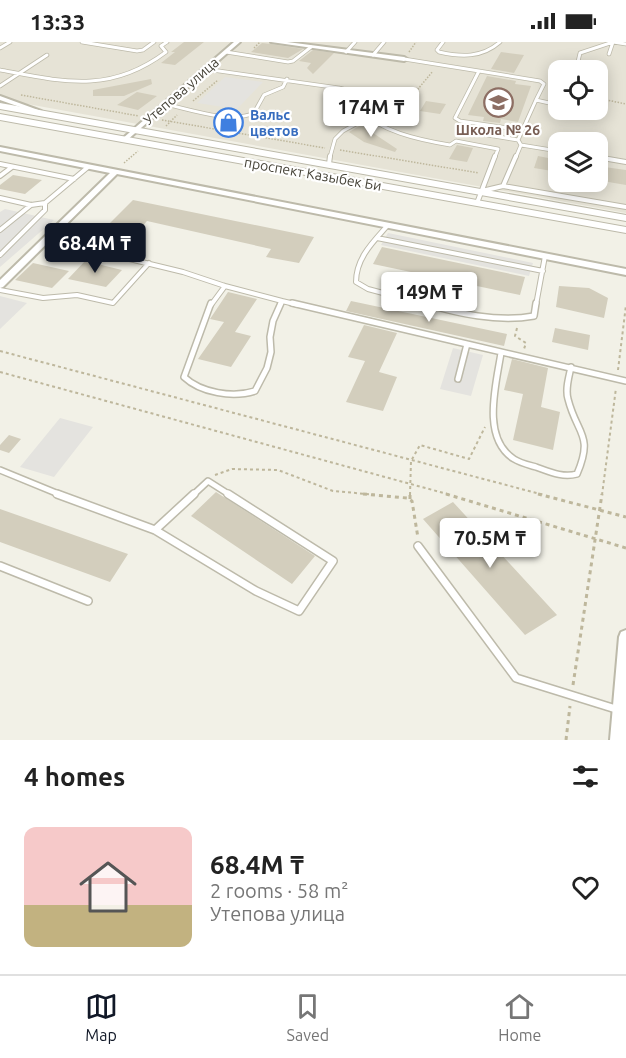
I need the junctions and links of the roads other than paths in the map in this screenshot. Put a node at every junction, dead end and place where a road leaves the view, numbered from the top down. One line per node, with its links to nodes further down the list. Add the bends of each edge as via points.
1 (10, 42): 15 (lane)
2 (82, 42): 3 (lane, via 137,51)
3 (154, 42)
4 (167, 42): 28 (lane, via 161,46 166,52 156,61 123,77 68,83)
5 (237, 42): 16 (street, Утепова улица)
6 (274, 42): 12 (street)
7 (355, 42): 17 (lane)
8 (384, 42): 21 (lane)
9 (442, 42): 18 (lane)
10 (500, 42): 18 (lane, via 492,52 475,55)
11 (613, 42): 13 (lane); 19 (lane); 23 (lane, via 580,53)
12 (297, 44): 14 (street)
13 (626, 44)
14 (311, 47): 16 (lane, via 288,62); 17 (street)
15 (0, 48)
16 (226, 52): 25 (street, Утепова улица)
17 (346, 52): 21 (street)
18 (439, 52): 24 (lane)
19 (609, 54)
20 (47, 55): 28 (lane)
21 (373, 55): 22 (street)
22 (404, 59): 24 (lane)
23 (578, 60)
24 (428, 63): 27 (lane)
25 (205, 69): 29 (lane); 36 (street, Утепова улица)
26 (0, 70): 28 (lane)
27 (478, 71): 33 (lane, via 540,81 544,84); 43 (lane, via 455,118)
28 (19, 74): 30 (lane)
29 (287, 79): 31 (lane); 36 (lane, via 283,87 264,95 253,114 240,117)
30 (0, 86)
31 (339, 87): 34 (lane); 41 (lane, via 343,99)
32 (0, 98): 39 (street)
33 (537, 100): 35 (lane); 43 (lane)
34 (395, 103): 37 (lane); 41 (lane)
35 (548, 103)
36 (165, 104): 42 (street, Утепова улица)
37 (402, 104)
38 (0, 106): 39 (street, проспект Казыбек Би)
39 (42, 114): 42 (street, проспект Казыбек Би)
40 (0, 117): 45 (street, проспект Казыбек Би)
41 (366, 120): 53 (lane, via 350,124 338,134); 60 (lane, via 395,135 498,149)
42 (135, 130): 45 (street, Утепова улица); 53 (street, проспект Казыбек Би)
43 (522, 130): 46 (lane)
44 (469, 132): 46 (lane)
45 (124, 140): 63 (street, проспект Казыбек Би)
46 (518, 140): 47 (lane)
47 (521, 145): 48 (lane); 59 (lane)
48 (548, 149)
49 (0, 150): 55 (street)
50 (608, 159): 51 (lane)
51 (626, 162)
52 (0, 164): 54 (lane)
53 (328, 164): 60 (street, проспект Казыбек Би)
54 (12, 167): 57 (lane); 58 (lane)
55 (88, 167): 56 (street); 58 (lane)
56 (114, 172): 67 (street); 71 (street)
57 (0, 176)
58 (74, 179): 62 (lane)
59 (503, 186): 60 (lane); 65 (lane)
60 (482, 191): 63 (lane); 66 (street, проспект Казыбек Би)
61 (0, 198): 64 (lane)
62 (45, 203): 64 (lane); 72 (lane, via 45,210)
63 (477, 203): 69 (street, проспект Казыбек Би)
64 (31, 205): 68 (lane)
65 (626, 207)
66 (626, 218)
67 (388, 225): 70 (lane); 73 (street)
68 (0, 230)
69 (626, 230)
70 (377, 237): 75 (lane); 75 (lane, via 355,270 356,282 368,289 485,317 520,320 534,316)
71 (47, 239): 74 (lane); 77 (street)
72 (0, 255)
73 (545, 256): 75 (lane); 76 (street)
74 (149, 263): 78 (lane); 79 (lane, via 113,303 77,295 43,298)
75 (543, 271)
76 (626, 272)
77 (0, 285)
78 (225, 286): 80 (lane); 80 (lane, via 212,302 184,377 195,385 241,395 255,391 267,368 273,321)
79 (0, 290)
80 (282, 302): 81 (lane)
81 (467, 344): 82 (lane); 84 (lane)
82 (501, 353): 83 (lane); 83 (lane, via 493,411 498,439 513,460 568,478 577,474 584,461 586,440 568,398)
83 (571, 367): 85 (lane)
84 (458, 379)
85 (626, 381)
86 (0, 470): 87 (lane)
87 (155, 530): 87 (lane, via 256,591 299,611 333,561 208,481)
88 (418, 546): 92 (lane, via 516,678)
89 (0, 566): 90 (lane)
90 (88, 601)
91 (626, 637): 92 (street)
92 (621, 711): 93 (street)
93 (618, 740)

